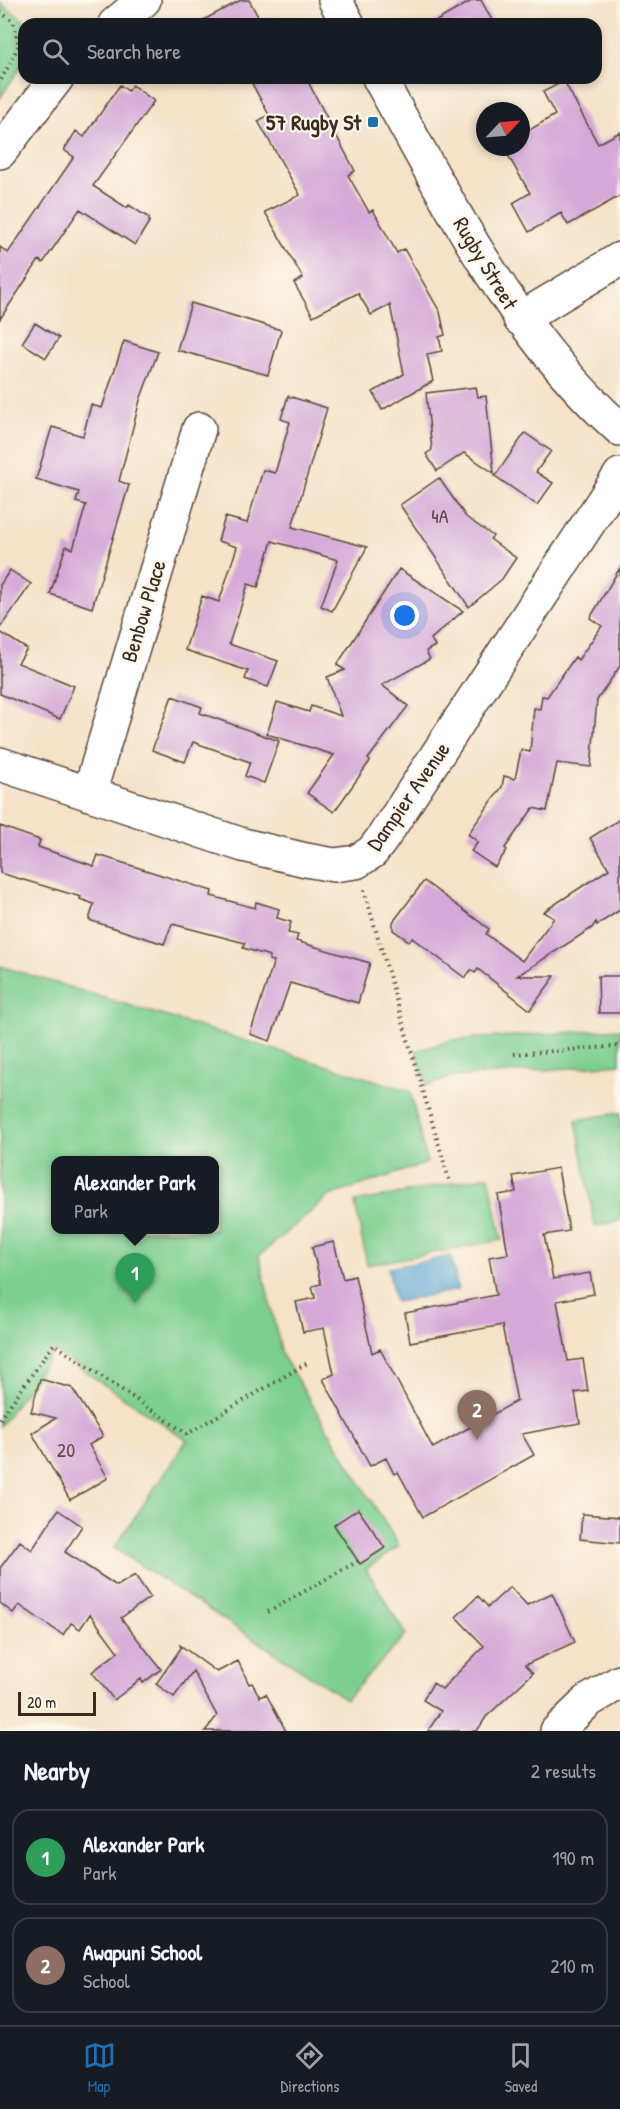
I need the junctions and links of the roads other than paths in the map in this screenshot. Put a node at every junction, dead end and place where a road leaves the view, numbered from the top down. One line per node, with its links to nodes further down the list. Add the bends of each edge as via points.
1 (144, 0): 3 (street)
2 (334, 0): 4 (street)
3 (123, 18)
4 (344, 18)
5 (52, 84): 7 (street)
6 (382, 84): 9 (street, Rugby Street, via 486,267)
7 (0, 152)
8 (620, 259): 9 (street)
9 (520, 319): 11 (street, Rugby Street, via 554,362)
10 (199, 429): 14 (street, Benbow Place)
11 (620, 429)
12 (620, 475): 14 (street, Dampier Avenue, via 382,839 372,852 356,862 334,866 243,845)
13 (0, 764): 14 (street, Dampier Avenue)
14 (89, 794)
15 (620, 1682): 16 (street, via 588,1701)
16 (557, 1731)

